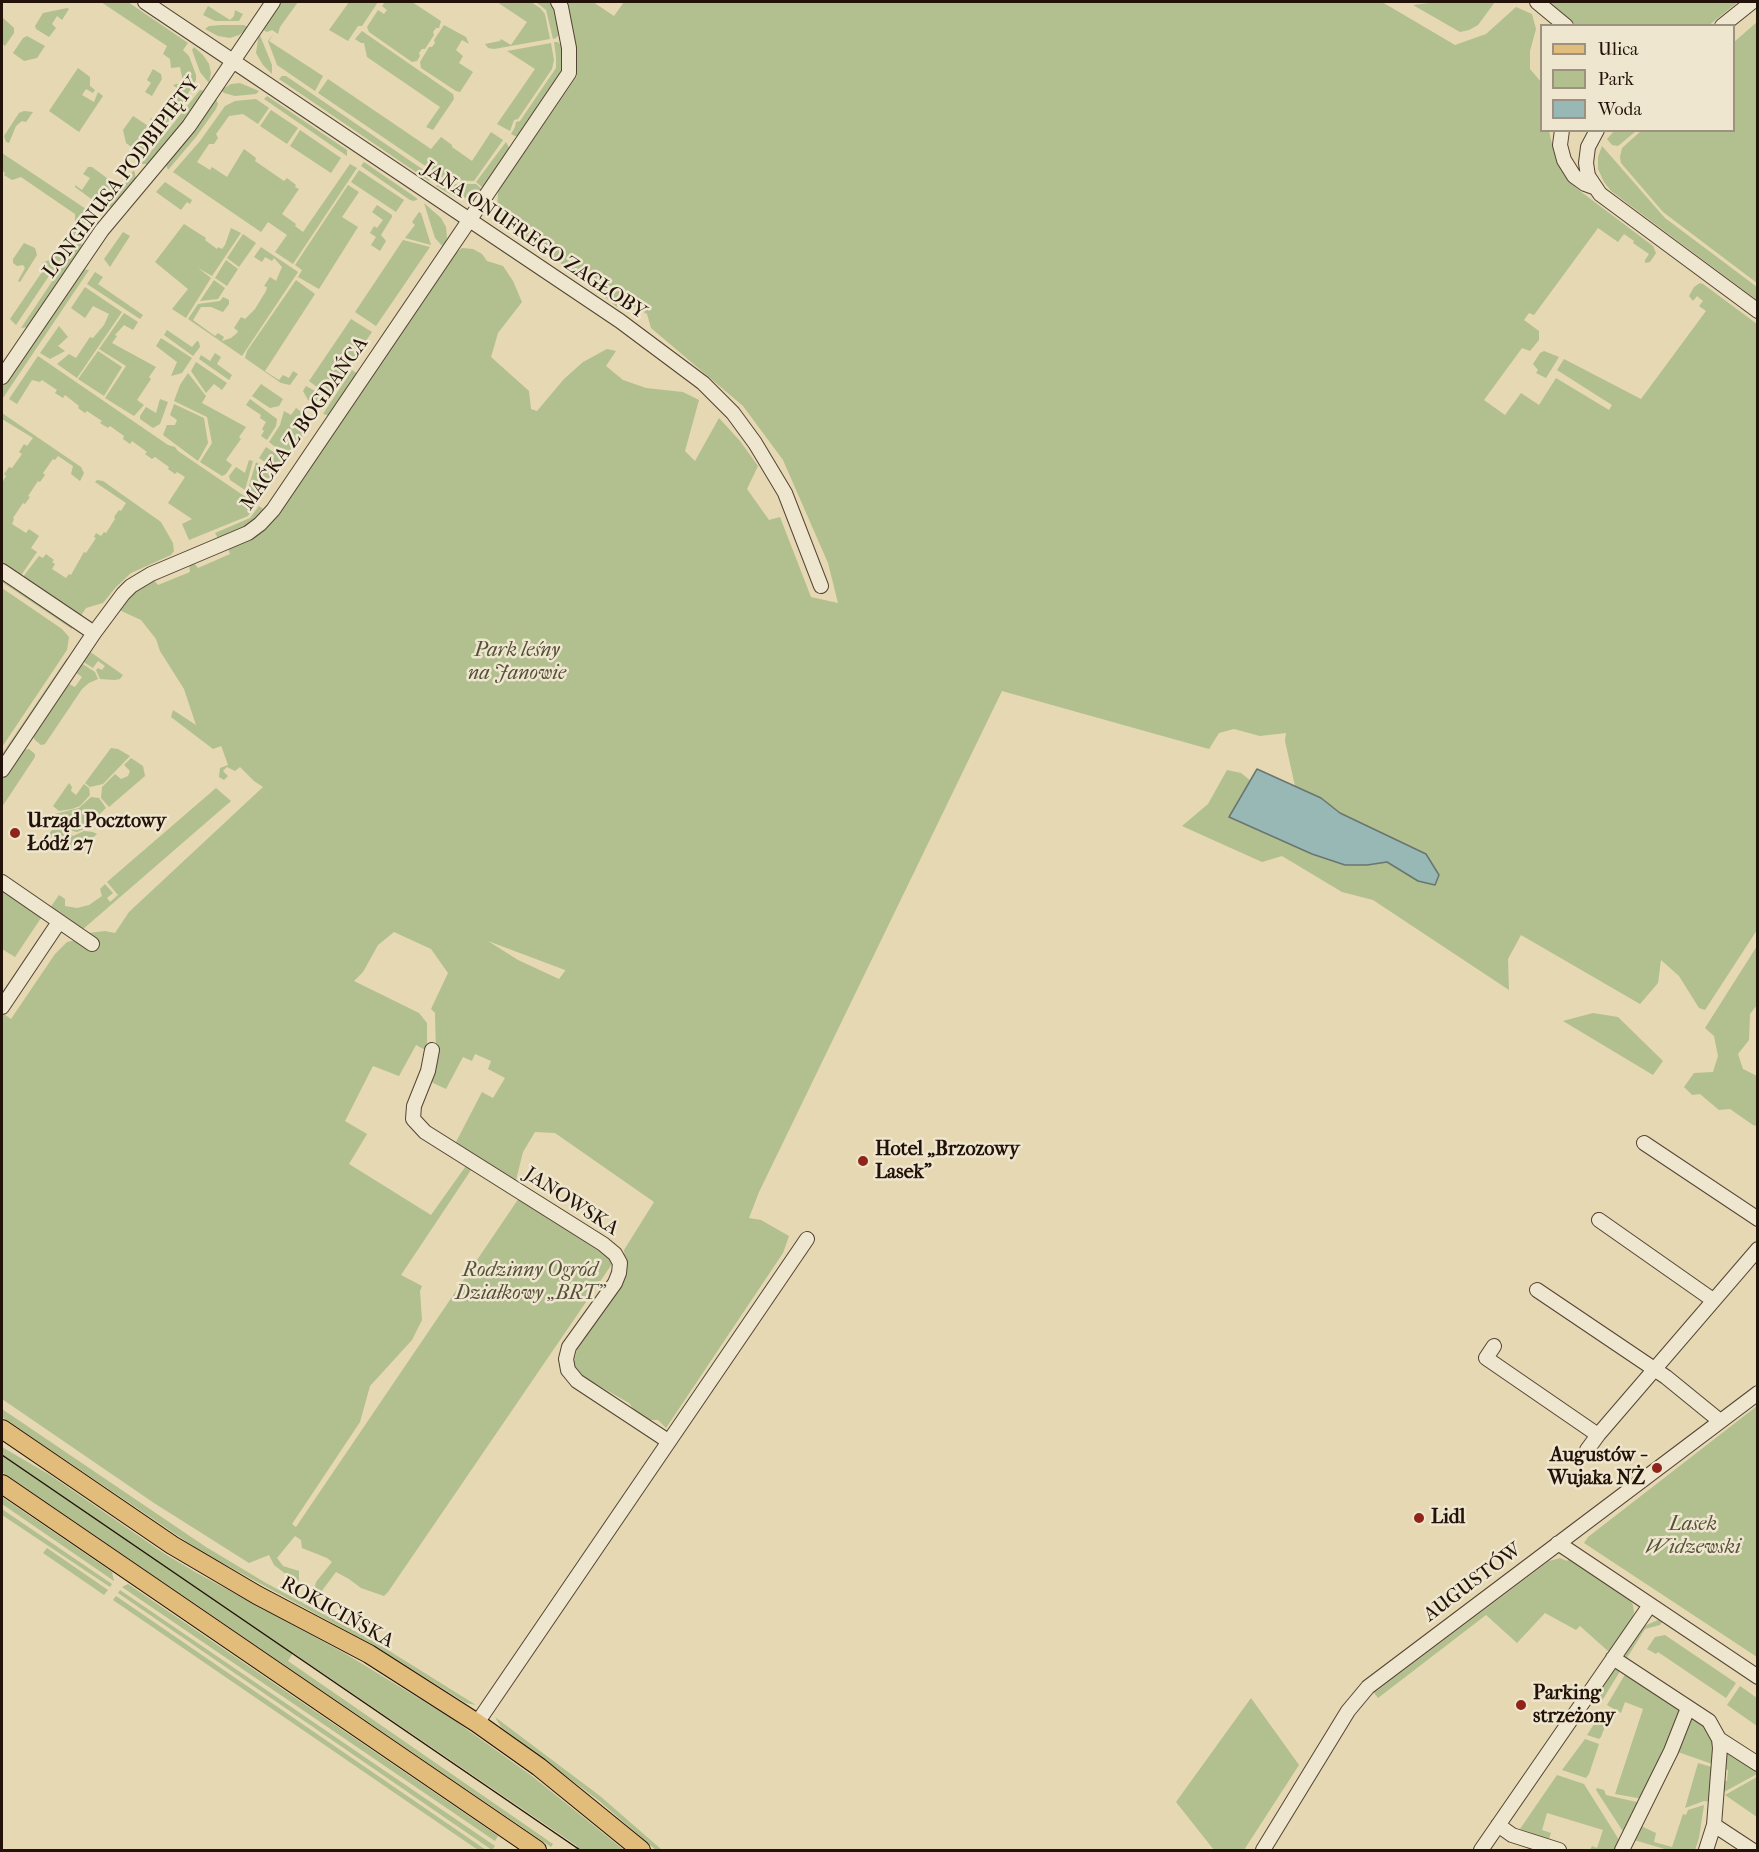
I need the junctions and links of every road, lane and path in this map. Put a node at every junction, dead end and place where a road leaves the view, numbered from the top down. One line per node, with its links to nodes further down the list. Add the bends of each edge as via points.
1 (145, 2): 8 (street, JANA ONUFREGO ZAGŁOBY)
2 (273, 2): 8 (street, LONGINUSA PODBIPIĘTY)
3 (558, 2): 12 (street, MAĆKA Z BOGDAŃCA, via 569,48 569,73)
4 (1537, 2): 6 (street)
5 (1752, 2): 7 (street)
6 (1564, 24)
7 (1724, 24)
8 (233, 59): 12 (street, JANA ONUFREGO ZAGŁOBY); 14 (street, LONGINUSA PODBIPIĘTY, via 189,126 102,230)
9 (1562, 132): 11 (street, via 1564,160 1574,176)
10 (1596, 132): 11 (street, via 1586,159 1588,176)
11 (1596, 189): 13 (street)
12 (469, 220): 16 (street, JANA ONUFREGO ZAGŁOBY, via 620,321 722,401 755,443 785,493); 17 (street, MAĆKA Z BOGDAŃCA, via 266,518 248,533 139,580)
13 (1758, 311)
14 (2, 377)
15 (2, 571): 17 (street)
16 (821, 586)
17 (93, 633): 18 (street, MAĆKA Z BOGDAŃCA)
18 (2, 770)
19 (2, 882): 20 (street)
20 (59, 922): 21 (street); 22 (street)
21 (92, 944)
22 (2, 1007)
23 (432, 1050): 37 (street, JANOWSKA, via 413,1119 425,1132 615,1254 620,1263 615,1283 568,1347 568,1370 577,1381)
24 (1644, 1143): 25 (street)
25 (1758, 1219)
26 (1599, 1220): 30 (street)
27 (807, 1239): 37 (street)
28 (1758, 1249): 30 (street)
29 (1537, 1290): 32 (street)
30 (1713, 1300): 32 (street)
31 (1494, 1346): 36 (street, via 1486,1358)
32 (1654, 1371): 34 (street); 36 (street)
33 (1758, 1393): 34 (street, AUGUSTÓW)
34 (1720, 1421): 40 (street, AUGUSTÓW)
35 (2, 1429): 45 (main road, ROKICIŃSKA, via 172,1545 369,1654)
36 (1598, 1436): 38 (street)
37 (668, 1441): 45 (street)
38 (1587, 1450)
39 (2, 1484): 50 (main road)
40 (1558, 1543): 41 (street); 52 (street, AUGUSTÓW, via 1361,1693)
41 (1650, 1605): 42 (street); 43 (street)
42 (1613, 1658): 44 (street); 48 (street)
43 (1758, 1677)
44 (1688, 1708): 46 (street, via 1709,1721); 55 (street)
45 (477, 1723): 51 (main road, ROKICIŃSKA, via 539,1767)
46 (1719, 1739): 47 (street); 49 (street)
47 (1758, 1764)
48 (1498, 1825): 53 (street); 54 (street, via 1512,1835)
49 (1714, 1825): 56 (street); 57 (street)
50 (537, 1851)
51 (641, 1851)
52 (1263, 1851)
53 (1481, 1851)
54 (1559, 1851)
55 (1622, 1851)
56 (1706, 1851)
57 (1752, 1851)

